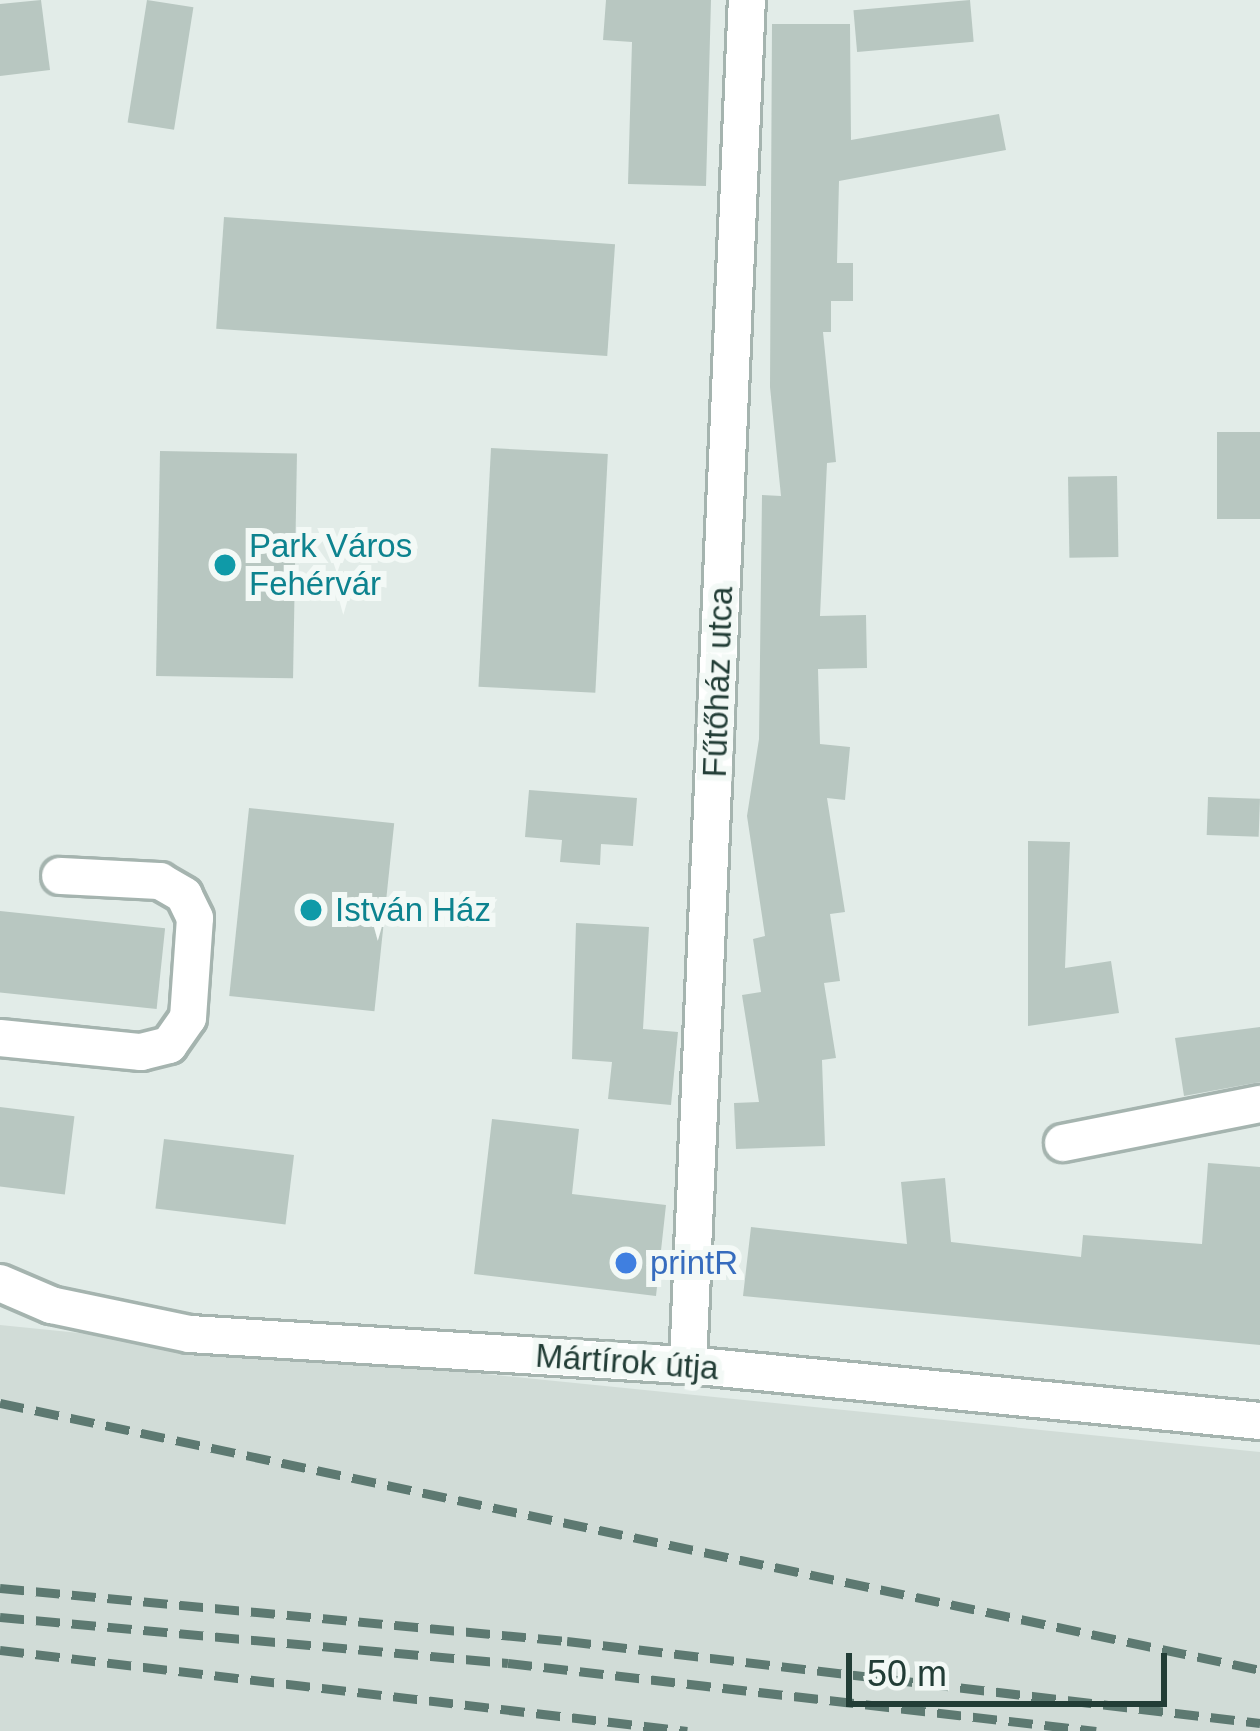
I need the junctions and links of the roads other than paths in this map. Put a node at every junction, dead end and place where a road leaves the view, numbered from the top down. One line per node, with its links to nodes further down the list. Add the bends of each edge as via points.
1 (747, 0): 7 (street, Fűtőház utca)
2 (60, 876): 3 (street, via 160,880 184,895 195,918 188,1018 169,1045 140,1052)
3 (0, 1038)
4 (1260, 1104): 5 (street)
5 (1063, 1143)
6 (0, 1283): 7 (street, Mártírok útja, via 50,1304 190,1334)
7 (688, 1365): 8 (street, Mártírok útja)
8 (1260, 1421)

